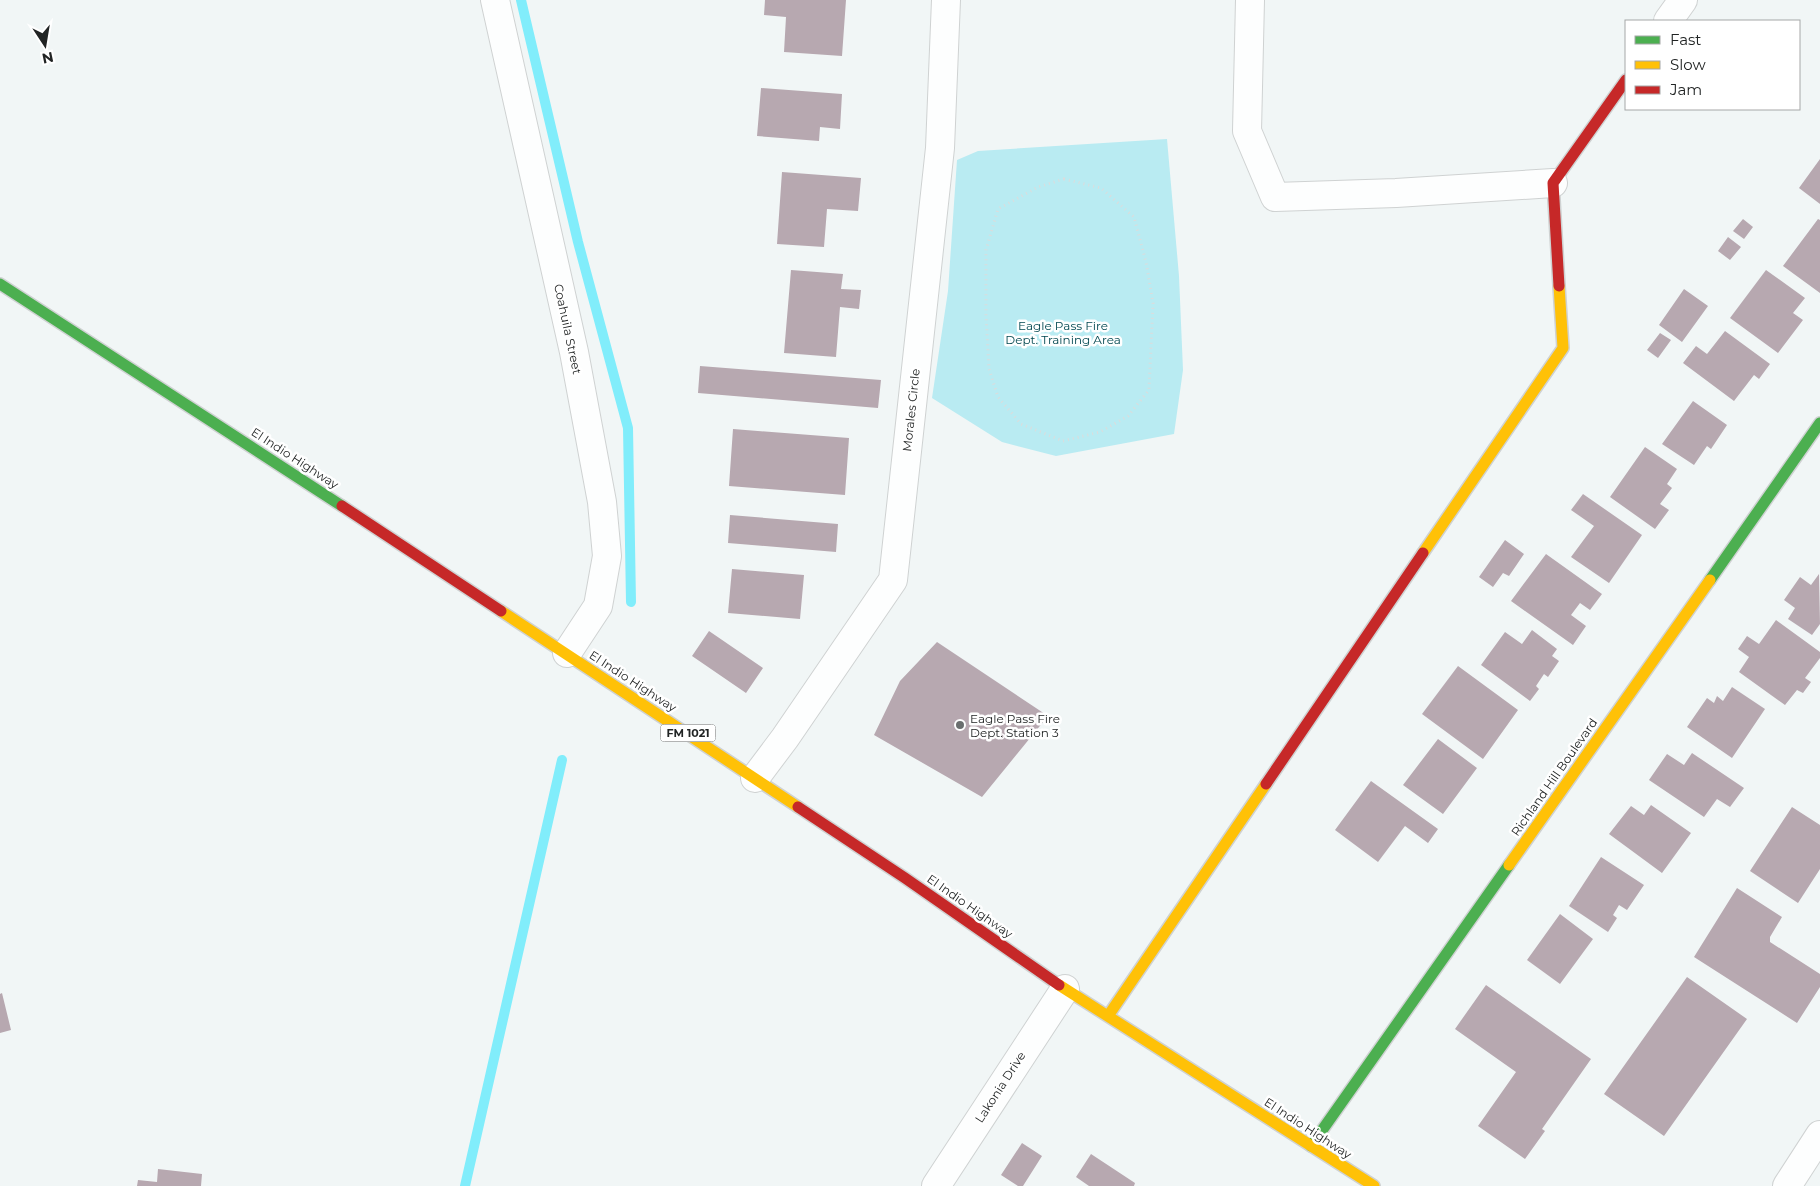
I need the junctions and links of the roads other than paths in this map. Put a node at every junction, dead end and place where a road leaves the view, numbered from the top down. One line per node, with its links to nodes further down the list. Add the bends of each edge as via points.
1 (495, 0): 10 (street, Coahuila Street, via 574,352 602,502 607,556 598,606)
2 (946, 0): 11 (street, Morales Circle, via 940,148 893,580)
3 (1250, 0): 7 (street, via 1246,131 1275,197)
4 (1683, 0): 5 (street)
5 (1669, 20)
6 (1625, 81): 7 (street)
7 (1553, 183): 13 (street, via 1563,348)
8 (0, 284): 10 (street, El Indio Highway / FM 1021)
9 (1820, 423): 15 (street, Richland Hill Boulevard)
10 (567, 653): 11 (street, El Indio Highway / FM 1021)
11 (756, 778): 12 (street, El Indio Highway / FM 1021)
12 (1065, 989): 13 (street, El Indio Highway / FM 1021); 16 (street, Lakonia Drive)
13 (1108, 1016): 15 (street, El Indio Highway / FM 1021)
14 (1820, 1135): 18 (street)
15 (1311, 1146): 17 (street, El Indio Highway / FM 1021)
16 (936, 1186)
17 (1374, 1186)
18 (1787, 1186)

